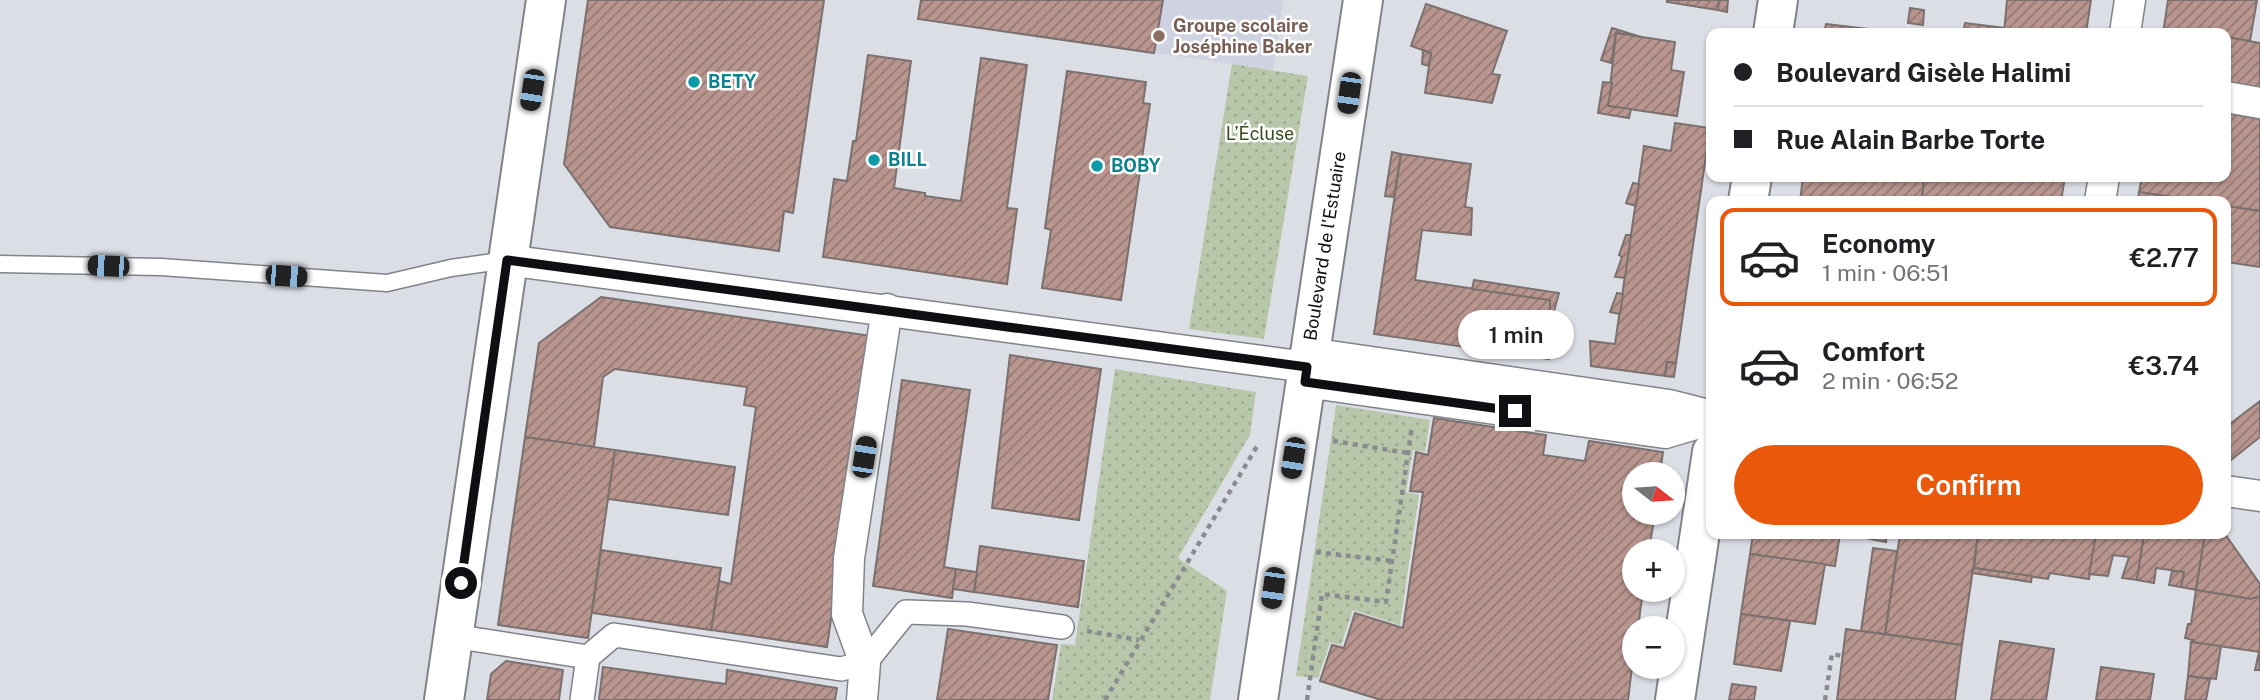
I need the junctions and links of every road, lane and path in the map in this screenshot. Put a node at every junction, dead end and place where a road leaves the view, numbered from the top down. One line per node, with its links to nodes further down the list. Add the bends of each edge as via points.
1 (546, 0): 9 (main road)
2 (1363, 0): 12 (main road, Boulevard de l'Estuaire)
3 (1778, 0): 5 (main road)
4 (2130, 0): 6 (street)
5 (1774, 28)
6 (2126, 28)
7 (2231, 98): 8 (street)
8 (2260, 103)
9 (507, 260): 10 (lane, via 387,283 160,267); 11 (street); 24 (main road)
10 (0, 264)
11 (887, 309): 12 (street); 28 (street, via 849,558 847,614)
12 (1307, 367): 13 (street); 14 (street); 16 (main road, Boulevard de l'Estuaire)
13 (1416, 397): 14 (street); 17 (path)
14 (1567, 405): 15 (street, via 1669,405)
15 (1706, 415)
16 (1280, 437): 17 (path); 21 (main road, Boulevard de l'Estuaire); 25 (path)
17 (1408, 453): 22 (path)
18 (1706, 492): 35 (main road)
19 (2231, 492): 20 (street)
20 (2260, 496)
21 (1279, 548): 22 (path); 33 (main road, Boulevard de l'Estuaire)
22 (1392, 561): 34 (path, via 1386,602 1322,593)
23 (1062, 627): 25 (path); 28 (street, via 967,614 906,612)
24 (453, 636): 27 (street); 29 (main road)
25 (1139, 640): 32 (path)
26 (1843, 656): 36 (path, via 1832,654)
27 (588, 657): 28 (street, via 614,635 841,669); 30 (street)
28 (865, 663): 31 (street)
29 (444, 700)
30 (582, 700)
31 (862, 700)
32 (1105, 700)
33 (1258, 700)
34 (1307, 700)
35 (1675, 700)
36 (1825, 700)

